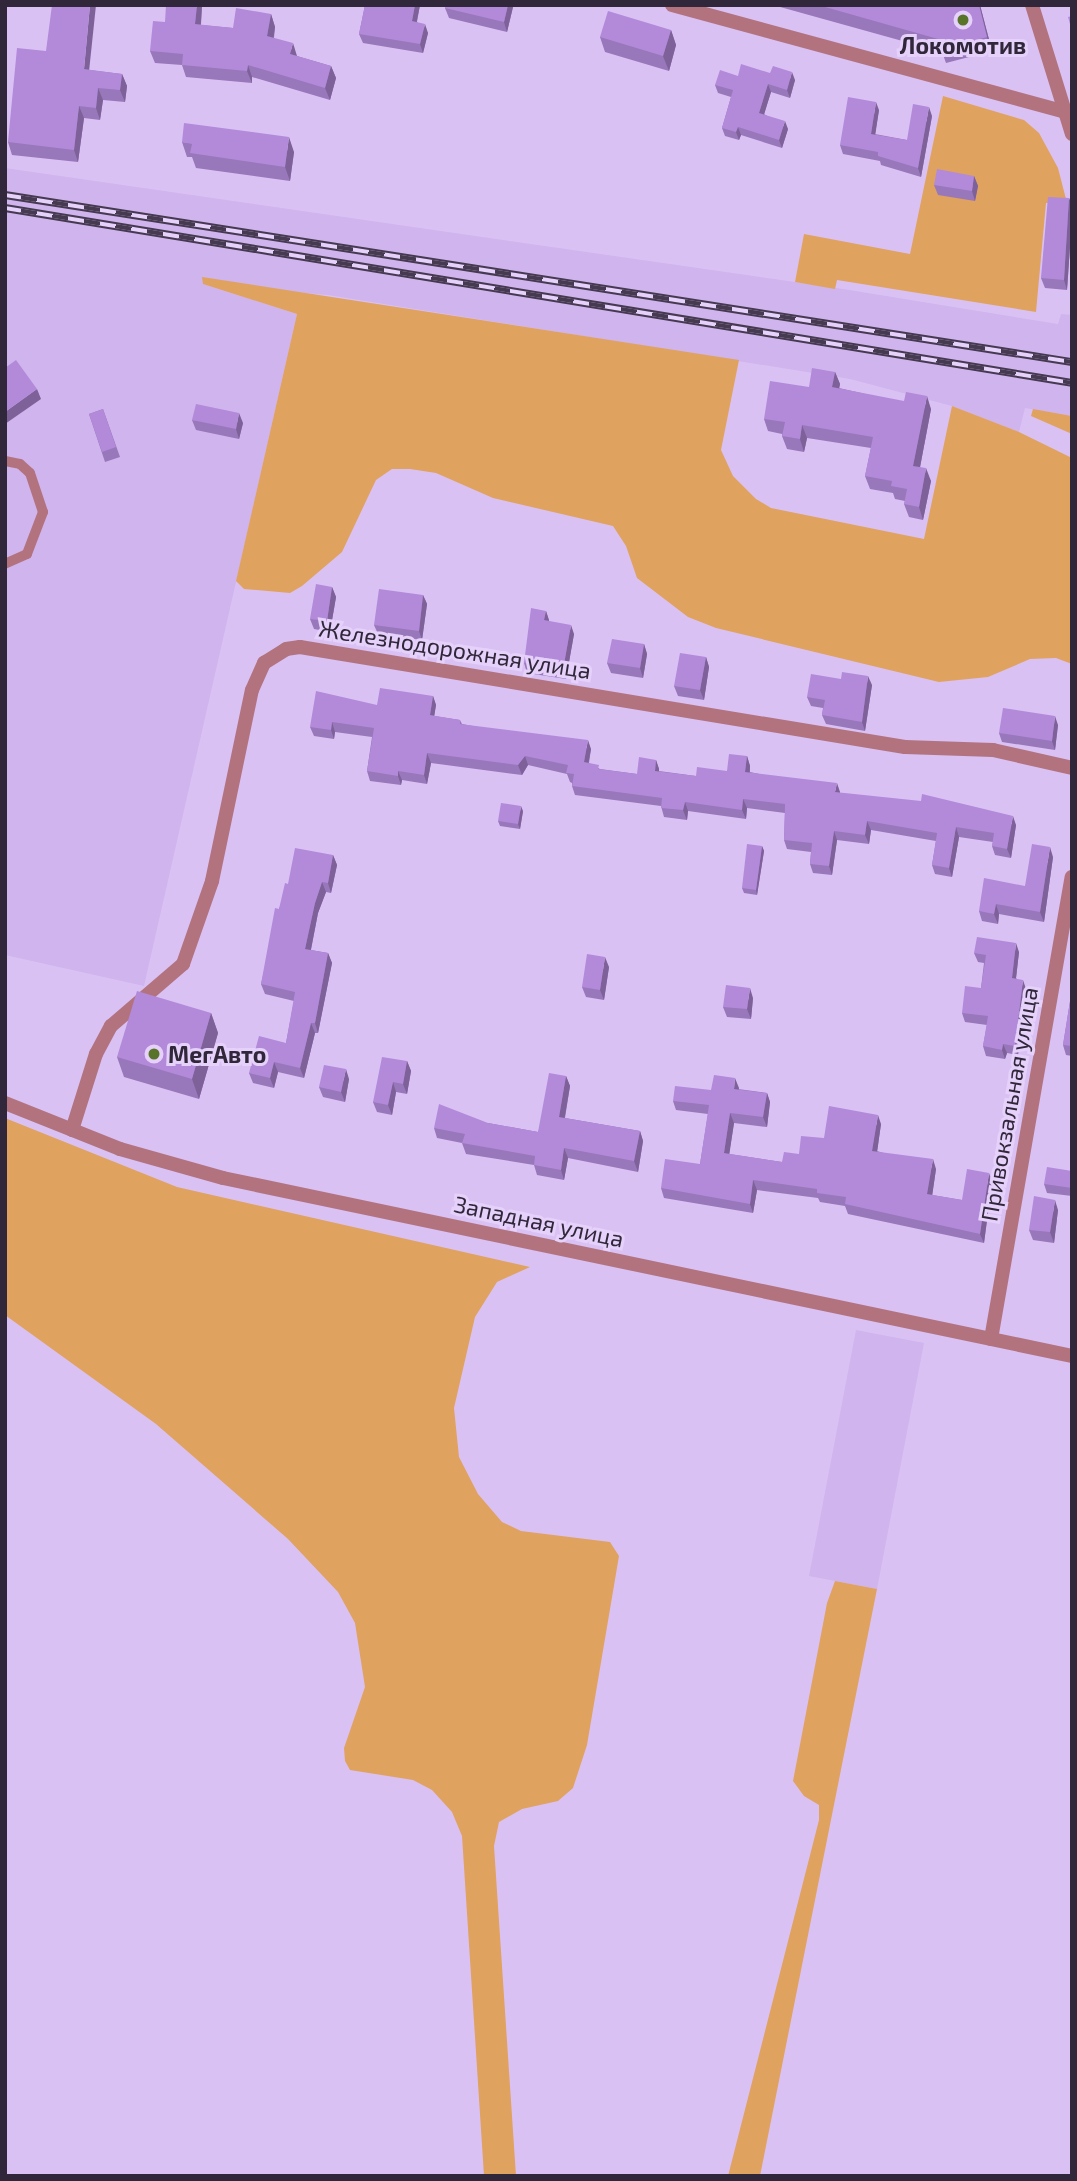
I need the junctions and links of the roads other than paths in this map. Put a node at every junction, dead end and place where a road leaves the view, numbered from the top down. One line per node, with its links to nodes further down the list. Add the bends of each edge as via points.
1 (672, 5): 3 (street)
2 (1032, 5): 3 (street)
3 (1065, 112): 4 (street)
4 (1072, 134)
5 (5, 461): 6 (lane, via 20,464 30,473 43,512 27,554)
6 (5, 564)
7 (1072, 768): 10 (street, Железнодорожная улица, via 993,750 905,747 300,647 286,649 264,663 252,690 212,881 183,964 111,1027 96,1054)
8 (1072, 877): 11 (street, Привокзальная улица)
9 (5, 1103): 10 (street, Западная улица)
10 (72, 1130): 11 (street, Западная улица, via 223,1178)
11 (991, 1339): 12 (street, Западная улица)
12 (1072, 1356)

